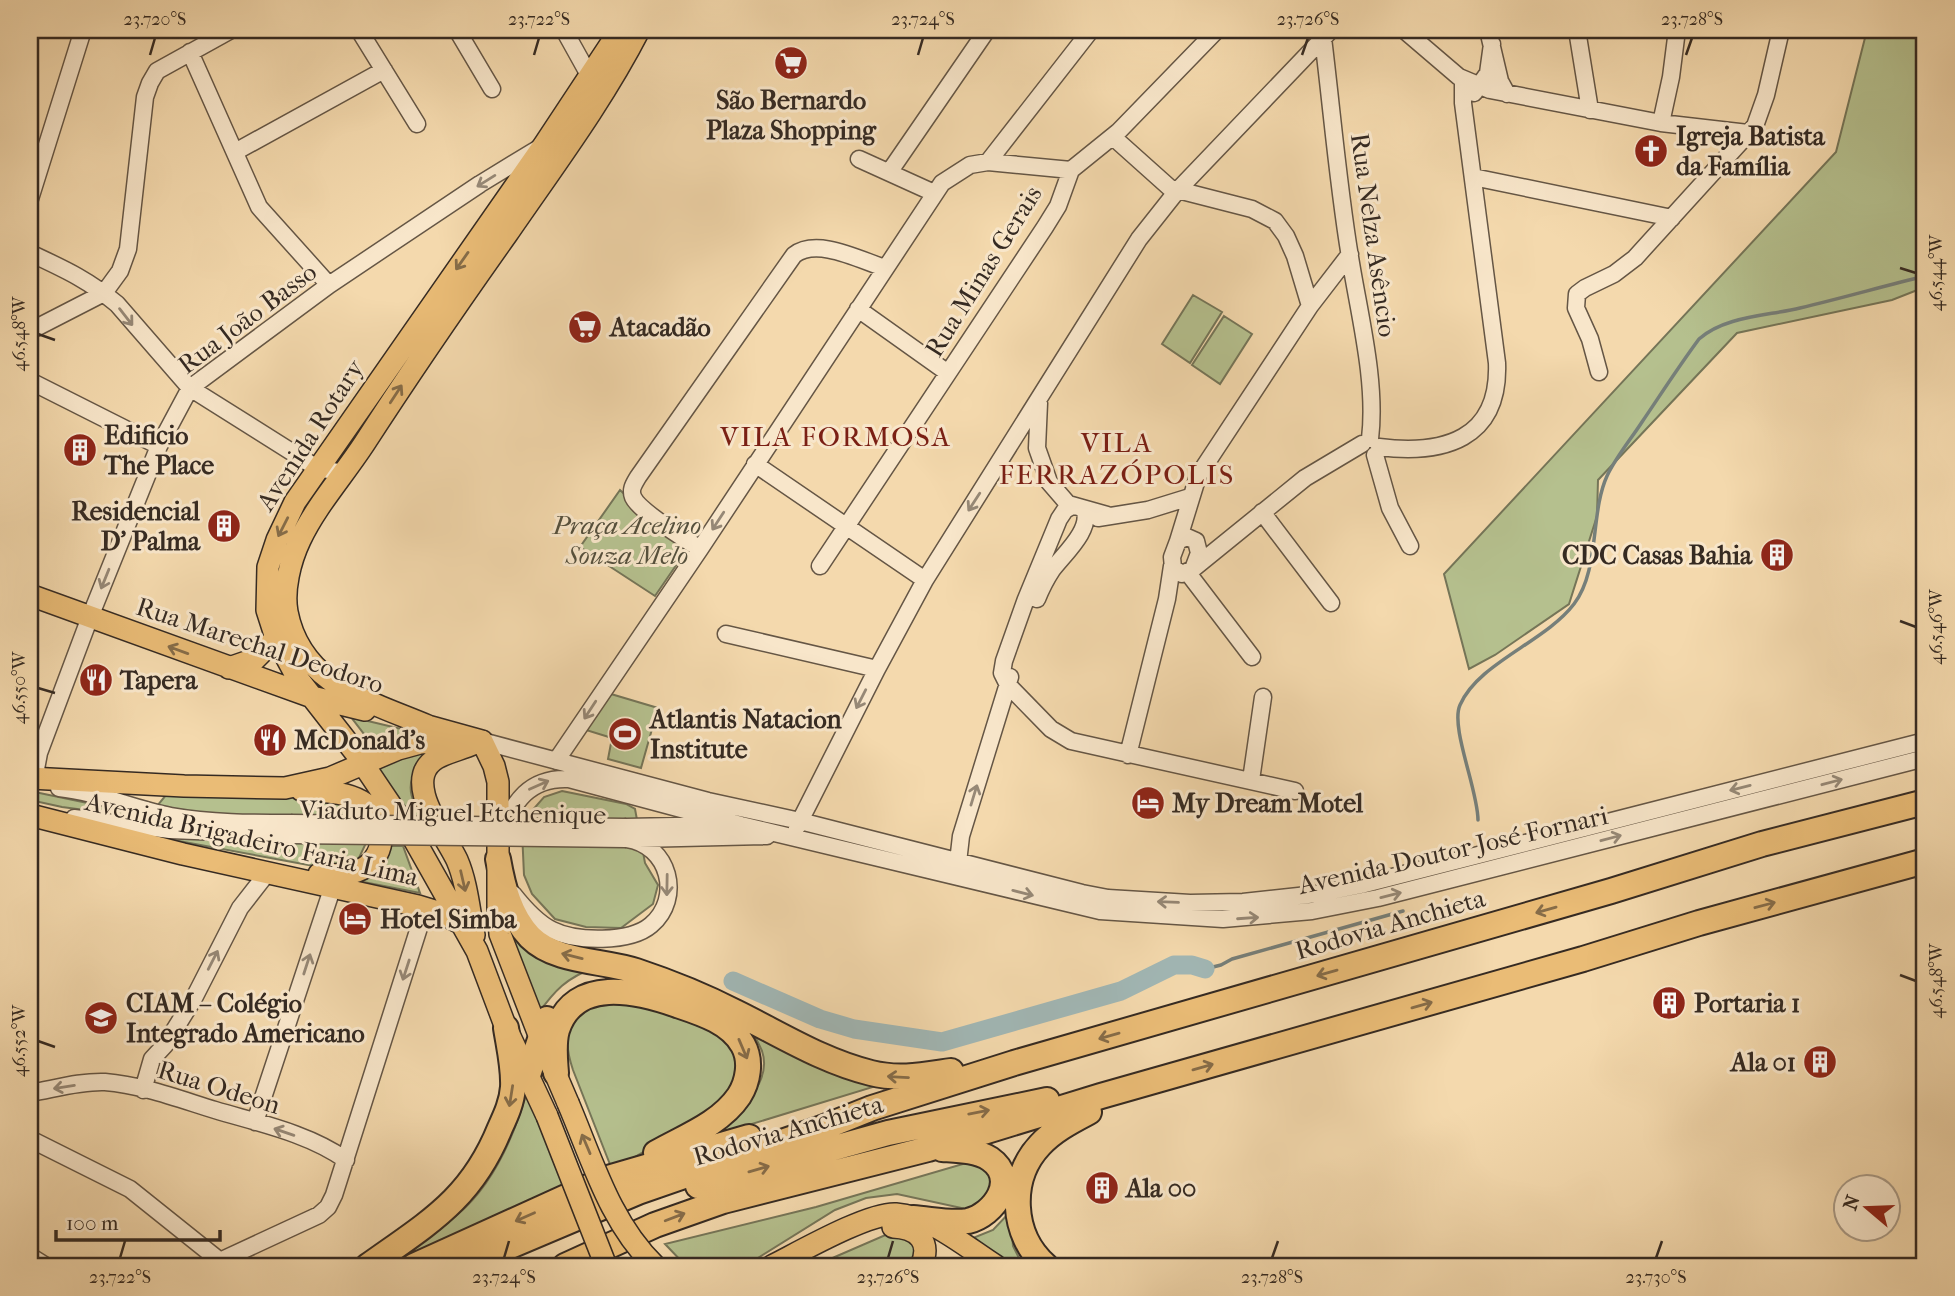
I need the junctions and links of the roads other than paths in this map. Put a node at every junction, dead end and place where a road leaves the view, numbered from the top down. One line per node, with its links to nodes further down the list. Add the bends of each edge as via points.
1 (83, 30): 39 (street)
2 (231, 30): 17 (street)
3 (360, 30): 18 (street)
4 (457, 30): 22 (street)
5 (565, 30): 19 (street)
6 (620, 30): 19 (main road, Avenida Rotary)
7 (639, 30): 60 (main road, Avenida Rotary, one-way to 7, via 586,119)
8 (987, 30): 35 (street)
9 (1091, 30): 33 (street)
10 (1217, 30): 29 (street, Rua Minas Gerais)
11 (1404, 30): 20 (street)
12 (1577, 30): 25 (street)
13 (1676, 30): 26 (street)
14 (1781, 30): 28 (street, via 1766,95)
15 (1327, 34): 37 (street); 42 (street, Rua Nelza Asêncio)
16 (1490, 37): 21 (street, via 1488,73); 23 (street)
17 (190, 52): 31 (street); 45 (street, via 157,72 145,97 128,249 120,271)
18 (384, 70): 27 (street); 31 (street)
19 (589, 75): 30 (main road, Avenida Rotary)
20 (1463, 79): 21 (street); 24 (street)
21 (1479, 86): 23 (street); 24 (street)
22 (492, 89)
23 (1507, 94): 25 (street)
24 (1464, 110): 36 (street)
25 (1590, 110): 26 (street)
26 (1661, 123): 28 (street)
27 (417, 124)
28 (1748, 133): 40 (street)
29 (1113, 137): 34 (street, Rua Minas Gerais); 37 (street)
30 (544, 145): 44 (street, Rua João Basso, one-way to 44); 59 (main road, Avenida Rotary, one-way to 59)
31 (235, 152): 44 (street, via 259,207)
32 (859, 159): 35 (street)
33 (988, 162): 34 (street); 38 (street, via 955,173)
34 (1071, 170): 50 (street, Rua Minas Gerais, via 1058,206)
35 (890, 172): 38 (street)
36 (1473, 177): 40 (street); 56 (street, via 1497,363 1493,401 1471,431 1447,446)
37 (1177, 191): 46 (street, via 1252,209 1275,221 1295,256); 53 (street, via 1139,239)
38 (934, 193): 43 (street)
39 (30, 199)
40 (1672, 218): 49 (street, via 1621,270 1581,290 1575,299)
41 (30, 253): 45 (street)
42 (1350, 254): 46 (street); 56 (street, Rua Nelza Asêncio, via 1367,362)
43 (885, 268): 47 (street); 68 (street, via 824,248 810,247 794,255 638,477 632,488 634,499)
44 (329, 285): 52 (street, Rua João Basso)
45 (104, 293): 48 (street); 52 (street, one-way to 52)
46 (1310, 306): 61 (street, via 1209,458 1194,483)
47 (858, 309): 50 (street); 58 (street)
48 (30, 331)
49 (1599, 372)
50 (948, 373): 64 (street, Rua Minas Gerais)
51 (30, 381): 55 (street)
52 (190, 388): 55 (street, Rua João Basso); 59 (street)
53 (1040, 398): 54 (street); 57 (street)
54 (1011, 445): 57 (street, via 1023,444); 71 (street, one-way to 71)
55 (159, 446): 74 (street, Rua João Basso, one-way to 74)
56 (1370, 448): 63 (street, via 1305,478); 67 (street, Rua Nelza Asêncio, via 1390,508)
57 (1039, 457): 62 (street, via 1049,482)
58 (755, 464): 64 (street); 68 (street, one-way to 68)
59 (317, 468): 60 (street); 76 (main road, Avenida Rotary, one-way to 76, via 276,540 268,568 267,610)
60 (344, 473): 85 (main road, Avenida Rotary, via 295,552 287,587 293,631 308,660 335,685)
61 (1189, 503): 62 (street, via 1107,515); 65 (street)
62 (1080, 512): 79 (street, via 1032,610); 81 (street, via 1064,512 1056,526 1002,667)
63 (1262, 512): 66 (street); 73 (street)
64 (846, 526): 69 (street, Rua Minas Gerais); 71 (street)
65 (1188, 540): 66 (street); 70 (street, via 1199,553); 70 (street, via 1172,557)
66 (1223, 544): 70 (street)
67 (1410, 546)
68 (699, 549): 91 (street, one-way to 91)
69 (820, 566)
70 (1185, 570): 77 (street); 89 (street, via 1167,599)
71 (925, 580): 80 (street)
72 (30, 595): 74 (main road, Rua Marechal Deodoro)
73 (1331, 603)
74 (90, 617): 78 (main road, Rua Marechal Deodoro, one-way to 74); 88 (street, Rua João Basso)
75 (726, 634): 80 (street)
76 (276, 638): 78 (main road, via 255,659); 83 (main road, Avenida Rotary)
77 (1252, 657)
78 (229, 668): 83 (main road, Rua Marechal Deodoro)
79 (1013, 668): 81 (street); 84 (street)
80 (877, 669): 99 (street, one-way to 99)
81 (1008, 684): 84 (street); 106 (street, one-way to 81, via 961,836)
82 (1263, 696): 93 (street)
83 (312, 697): 85 (main road, Rua Marechal Deodoro); 92 (main road, Avenida Rotary)
84 (1036, 713): 89 (street, via 1064,738)
85 (428, 726): 86 (main road, Rua Marechal Deodoro)
86 (482, 741): 91 (street, Rua Marechal Deodoro); 92 (main road, via 420,743); 104 (main road, via 498,782); 111 (main road, one-way to 111, via 438,758 422,782 425,799 463,877)
87 (1925, 741): 106 (street, Avenida Doutor José Fornari, one-way to 106, via 1317,894 1243,902 1147,901)
88 (34, 751): 94 (street, Rua João Basso)
89 (1128, 755): 93 (street)
90 (1925, 758): 106 (street, Avenida Doutor José Fornari, one-way to 90, via 1067,904 1129,914 1223,919 1314,911)
91 (556, 761): 99 (street, Avenida Doutor José Fornari)
92 (363, 764): 95 (main road, via 330,778); 110 (main road, Avenida Rotary, via 415,841)
93 (1251, 780): 96 (street)
94 (33, 781): 95 (main road); 101 (street, Viaduto Miguel Etchenique, via 168,815)
95 (285, 788): 107 (main road, via 350,796 363,802 379,822 381,845 372,861 351,873)
96 (1295, 791)
97 (1925, 802): 115 (highway, Rodovia Anchieta, one-way to 115, via 1762,844)
98 (30, 813): 101 (street, Viaduto Miguel Etchenique, via 170,830); 107 (main road, Avenida Brigadeiro Faria Lima)
99 (800, 821): 100 (street, Avenida Doutor José Fornari); 103 (street); 106 (street, Avenida Doutor José Fornari)
100 (741, 825): 102 (street, Viaduto Miguel Etchenique); 103 (street, Avenida Doutor José Fornari); 104 (street, Avenida Doutor José Fornari, one-way to 100, via 522,795 558,779)
101 (291, 829): 102 (street, Viaduto Miguel Etchenique, bridge)
102 (626, 835): 103 (street, Viaduto Miguel Etchenique); 104 (street, one-way to 104, via 657,853 668,878 661,913 633,934 600,939 560,934 540,923)
103 (792, 836): 106 (street, Avenida Doutor José Fornari)
104 (499, 859): 112 (highway, one-way to 104, via 566,955 530,937 512,912); 114 (main road, via 500,934)
105 (1925, 861): 118 (highway, Rodovia Anchieta, one-way to 105)
106 (957, 869)
107 (268, 872): 108 (main road, Avenida Brigadeiro Faria Lima); 119 (street, one-way to 107, via 152,1059 193,1000 240,908)
108 (333, 886): 109 (main road, Avenida Brigadeiro Faria Lima); 123 (street, one-way to 108)
109 (418, 906): 110 (main road, Avenida Brigadeiro Faria Lima); 126 (street, one-way to 126, via 424,915)
110 (460, 923): 111 (main road, Avenida Rotary)
111 (477, 951): 113 (main road, Avenida Rotary)
112 (633, 970): 114 (highway, via 574,986 547,1019); 115 (highway, one-way to 112, via 912,1077 873,1074 799,1046 733,1011)
113 (506, 1028): 117 (main road, Avenida Rotary); 133 (highway, one-way to 133, via 512,1095 490,1154 445,1210)
114 (541, 1040): 116 (main road); 117 (highway)
115 (1014, 1063): 122 (highway, Rodovia Anchieta)
116 (556, 1073): 127 (highway, one-way to 127, via 555,1040 560,1022 586,997 607,992 653,997 695,1011 729,1028 744,1047 748,1064 744,1087 724,1113); 139 (main road, one-way to 116, bridge, via 620,1223)
117 (528, 1075): 138 (main road, Avenida Rotary, bridge)
118 (1138, 1086): 121 (highway, Rodovia Anchieta); 143 (highway, via 1062,1126 1028,1161 1018,1210 1030,1246)
119 (143, 1090): 120 (street, Rua Odeon, one-way to 120, via 103,1082); 123 (street, Rua Odeon)
120 (30, 1095)
121 (1101, 1096): 125 (highway, Rodovia Anchieta); 136 (highway, Rodovia Anchieta, one-way to 121, via 658,1199 823,1151 1012,1106)
122 (872, 1108): 127 (highway, Rodovia Anchieta, via 822,1116); 135 (highway, Rodovia Anchieta, via 638,1192)
123 (256, 1122): 126 (street, Rua Odeon, one-way to 123, via 313,1142)
124 (30, 1138): 131 (street, via 130,1189)
125 (928, 1149): 128 (highway, via 989,1158 1000,1171 1002,1191 991,1209 972,1220); 137 (highway, Rodovia Anchieta, one-way to 125, via 689,1212)
126 (346, 1160): 131 (street, via 334,1195 319,1215)
127 (614, 1177): 134 (highway, Rodovia Anchieta, one-way to 134)
128 (913, 1218): 129 (main road, via 887,1214); 142 (main road)
129 (838, 1233): 140 (main road); 141 (main road, via 855,1236 895,1227 909,1230 925,1244)
130 (30, 1256): 132 (street)
131 (215, 1264)
132 (46, 1266)
133 (368, 1266)
134 (414, 1266)
135 (463, 1266)
136 (504, 1266)
137 (565, 1266)
138 (606, 1266)
139 (655, 1266)
140 (772, 1266)
141 (921, 1266)
142 (996, 1266)
143 (1046, 1266)

